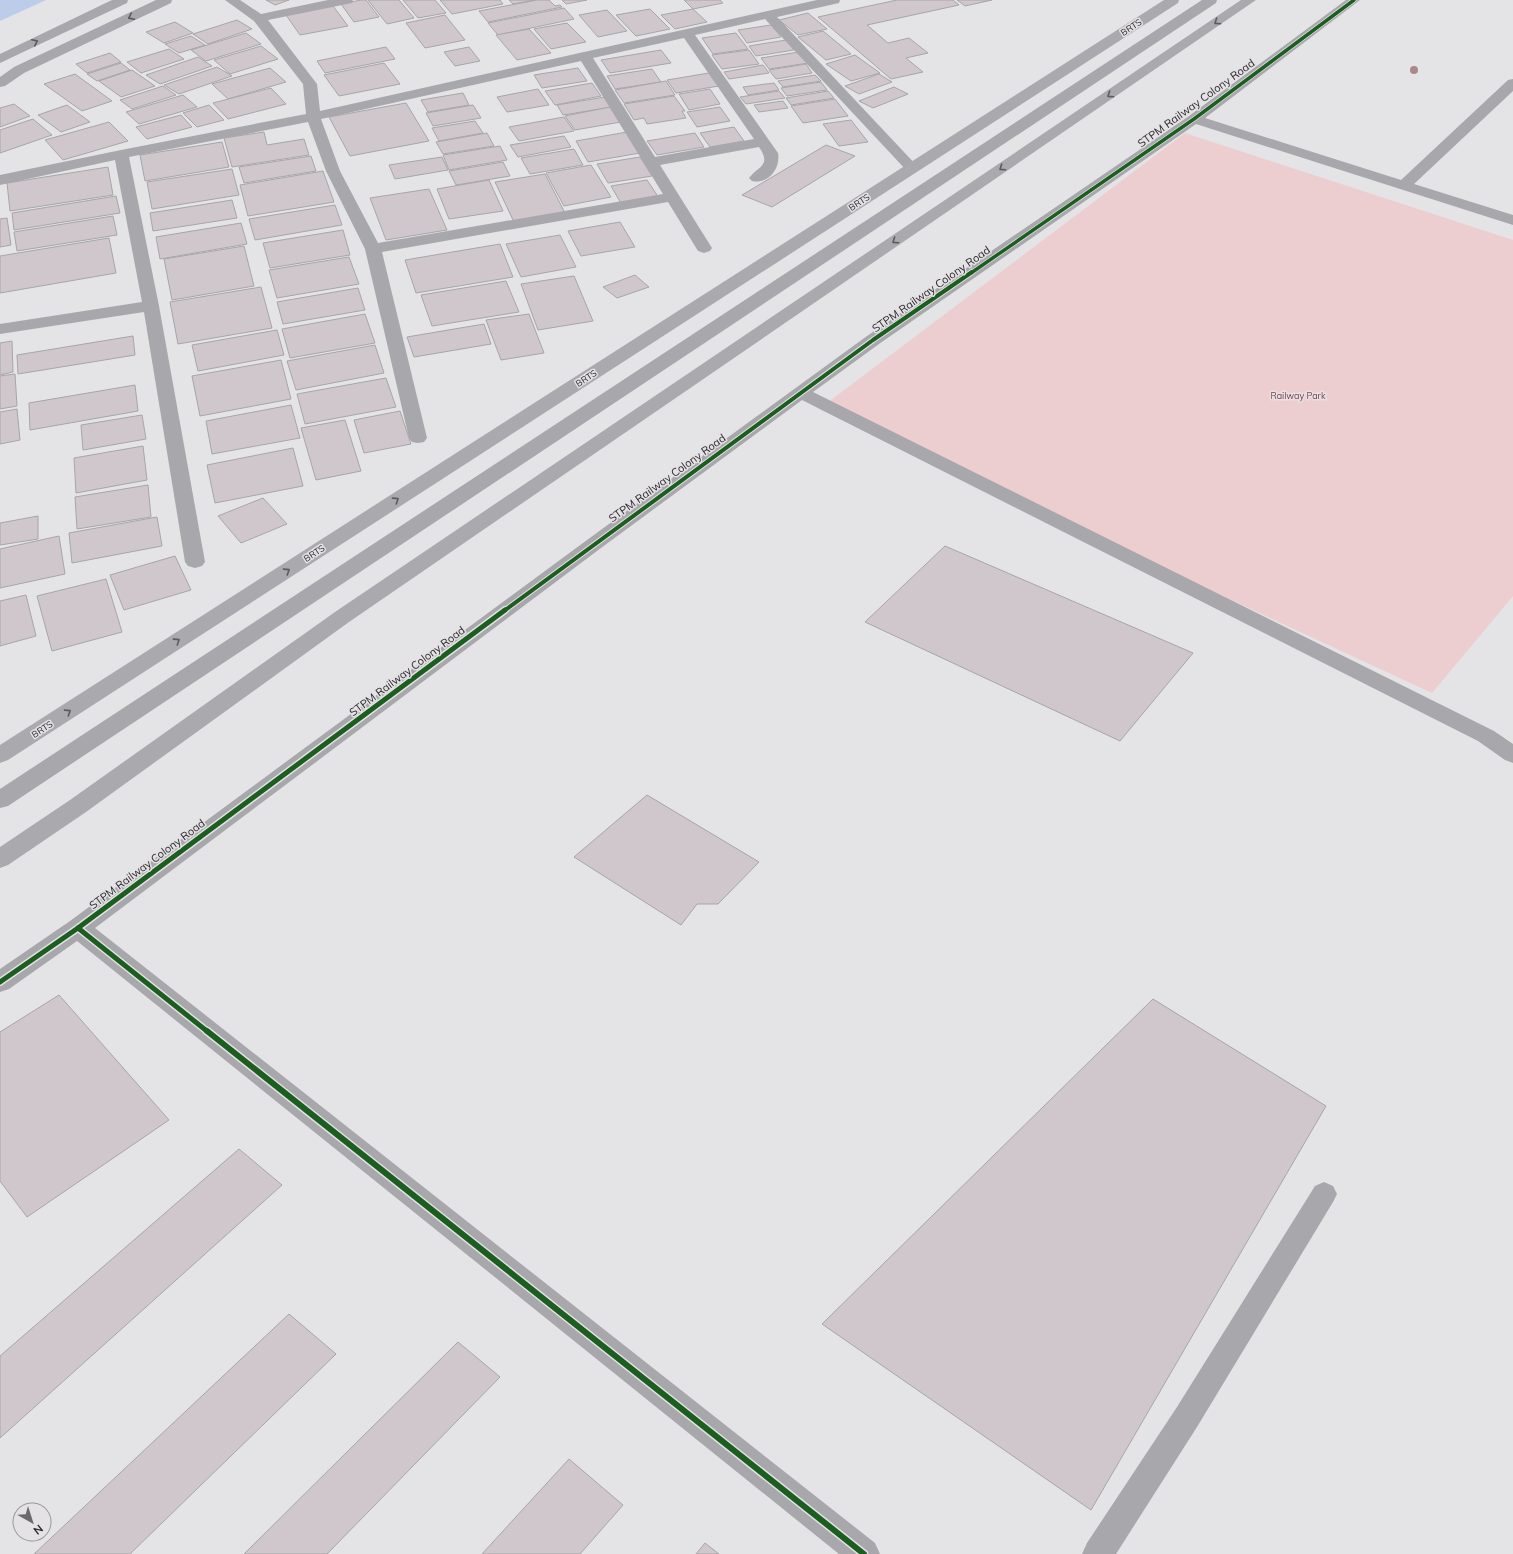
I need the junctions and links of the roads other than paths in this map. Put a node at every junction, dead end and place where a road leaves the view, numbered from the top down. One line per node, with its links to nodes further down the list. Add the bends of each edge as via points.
1 (122, 0): 14 (street, one-way to 1)
2 (166, 0): 16 (street, one-way to 16)
3 (231, 0): 11 (street)
4 (347, 0): 11 (street)
5 (834, 0): 10 (street)
6 (1173, 0): 24 (main road, BRTS)
7 (1211, 0): 39 (street)
8 (1250, 0): 40 (main road, one-way to 40, via 342,617)
9 (1354, 0): 20 (street, STPM Railway Colony Road)
10 (768, 14): 12 (street); 24 (street)
11 (259, 18): 19 (street, via 310,84)
12 (687, 33): 13 (street); 21 (street)
13 (584, 55): 19 (street); 23 (street)
14 (0, 59)
15 (0, 65): 16 (street)
16 (19, 70): 17 (street)
17 (0, 82)
18 (1513, 83): 27 (street)
19 (313, 117): 22 (street); 31 (street, via 333,171)
20 (1194, 119): 27 (street); 34 (street, STPM Railway Colony Road)
21 (764, 142): 23 (street); 25 (street, via 773,162 769,171)
22 (121, 154): 26 (street); 32 (street)
23 (650, 162): 28 (street)
24 (912, 168): 37 (main road, BRTS, one-way to 24)
25 (757, 178)
26 (0, 180)
27 (1404, 185): 29 (street)
28 (673, 198): 30 (street); 31 (street)
29 (1513, 220)
30 (704, 248)
31 (373, 249): 35 (street)
32 (151, 306): 33 (street); 36 (street)
33 (0, 329)
34 (801, 392): 38 (street, via 1486,736); 41 (street, STPM Railway Colony Road)
35 (418, 438)
36 (195, 562)
37 (0, 755)
38 (1513, 755)
39 (0, 800)
40 (0, 859)
41 (78, 928): 42 (street, STPM Railway Colony Road); 44 (street)
42 (0, 982)
43 (1324, 1194): 45 (street, via 1187,1417)
44 (864, 1554)
45 (1098, 1554)

